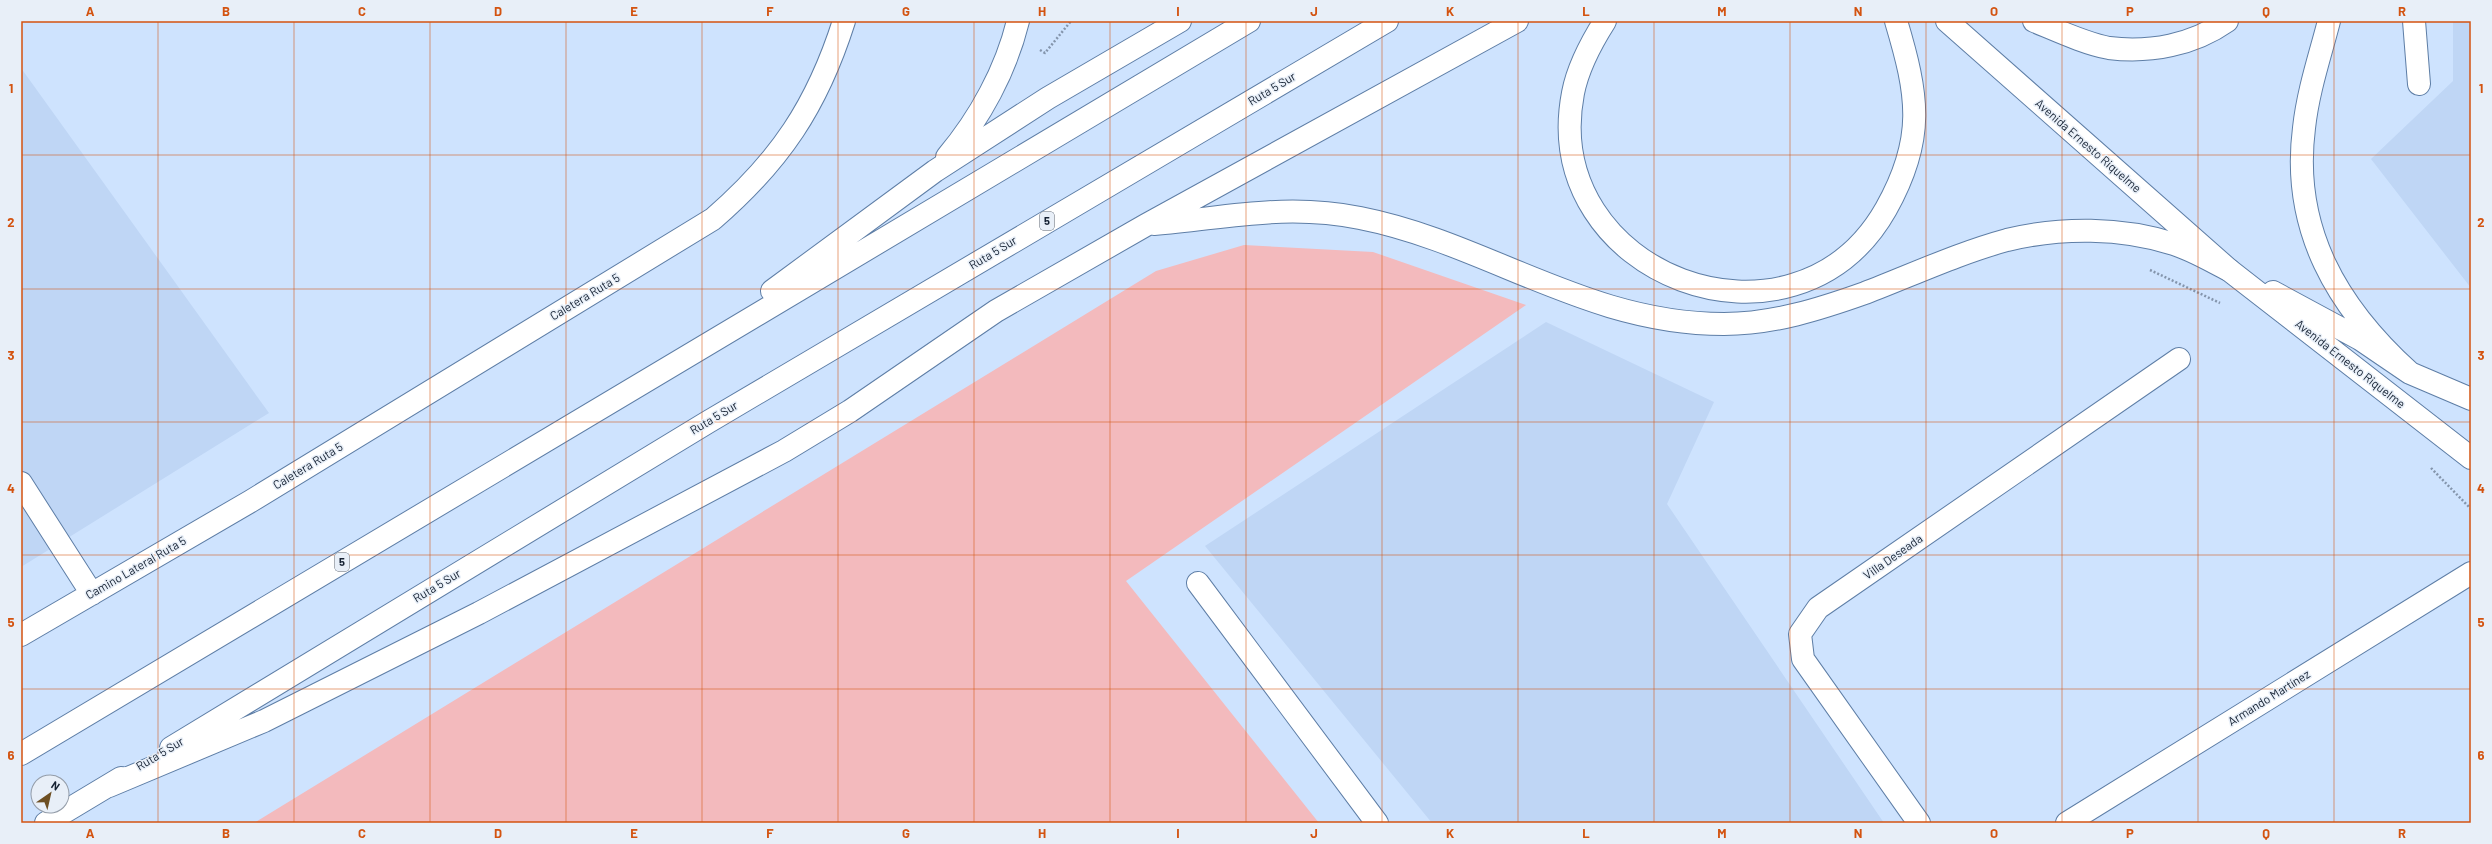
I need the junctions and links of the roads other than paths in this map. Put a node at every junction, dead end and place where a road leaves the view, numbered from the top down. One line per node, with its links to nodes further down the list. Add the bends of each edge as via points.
1 (844, 21): 24 (main road, Caletera Ruta 5, via 833,57 796,129 743,193 713,220)
2 (1018, 21): 15 (main road, via 1004,64 990,93 965,134)
3 (1180, 21): 15 (main road, via 1048,98)
4 (1249, 21): 19 (main road, 5)
5 (1387, 21): 30 (main road, Ruta 5 Sur / 5, via 708,422)
6 (1517, 21): 16 (main road)
7 (1605, 21): 8 (main road, via 1582,63 1573,92 1571,150 1580,184 1604,224 1621,244 1642,261 1684,283 1731,293 1779,289 1802,282 1824,271 1859,244 1880,219 1905,169 1913,139 1914,86)
8 (1896, 21)
9 (1946, 21): 17 (main road, Avenida Ernesto Riquelme)
10 (2034, 21): 11 (main road, via 2108,48 2137,50 2166,47 2194,38)
11 (2227, 21)
12 (2329, 21): 20 (main road, via 2304,127 2302,176 2312,234 2341,295 2360,322 2383,349)
13 (2414, 21): 14 (main road)
14 (2419, 84)
15 (935, 171): 19 (main road)
16 (1146, 225): 17 (main road, via 1266,211 1299,211 1362,218 1449,246 1550,287 1619,311 1653,318 1710,324 1764,321 1805,313 1981,249 2037,234 2097,231 2147,236 2176,244); 30 (main road, via 996,311 850,411 784,451 478,613 264,721)
17 (2229, 270): 20 (main road, Avenida Ernesto Riquelme, via 2332,323); 22 (main road, Avenida Ernesto Riquelme)
18 (2179, 359): 33 (main road, Villa Deseada, via 1818,608 1800,634 1803,660)
19 (663, 370): 29 (main road, 5)
20 (2410, 373): 21 (main road, Avenida Ernesto Riquelme)
21 (2471, 400)
22 (2471, 458)
23 (21, 483): 27 (main road)
24 (250, 501): 27 (main road, Camino Lateral Ruta 5)
25 (2471, 573): 34 (main road, Armando Martínez)
26 (1198, 583): 32 (main road)
27 (92, 594): 28 (main road, Camino Lateral Ruta 5)
28 (21, 635)
29 (21, 754)
30 (109, 786): 31 (main road, Ruta 5 Sur / 5)
31 (46, 823)
32 (1377, 823)
33 (1919, 823)
34 (2067, 823)

